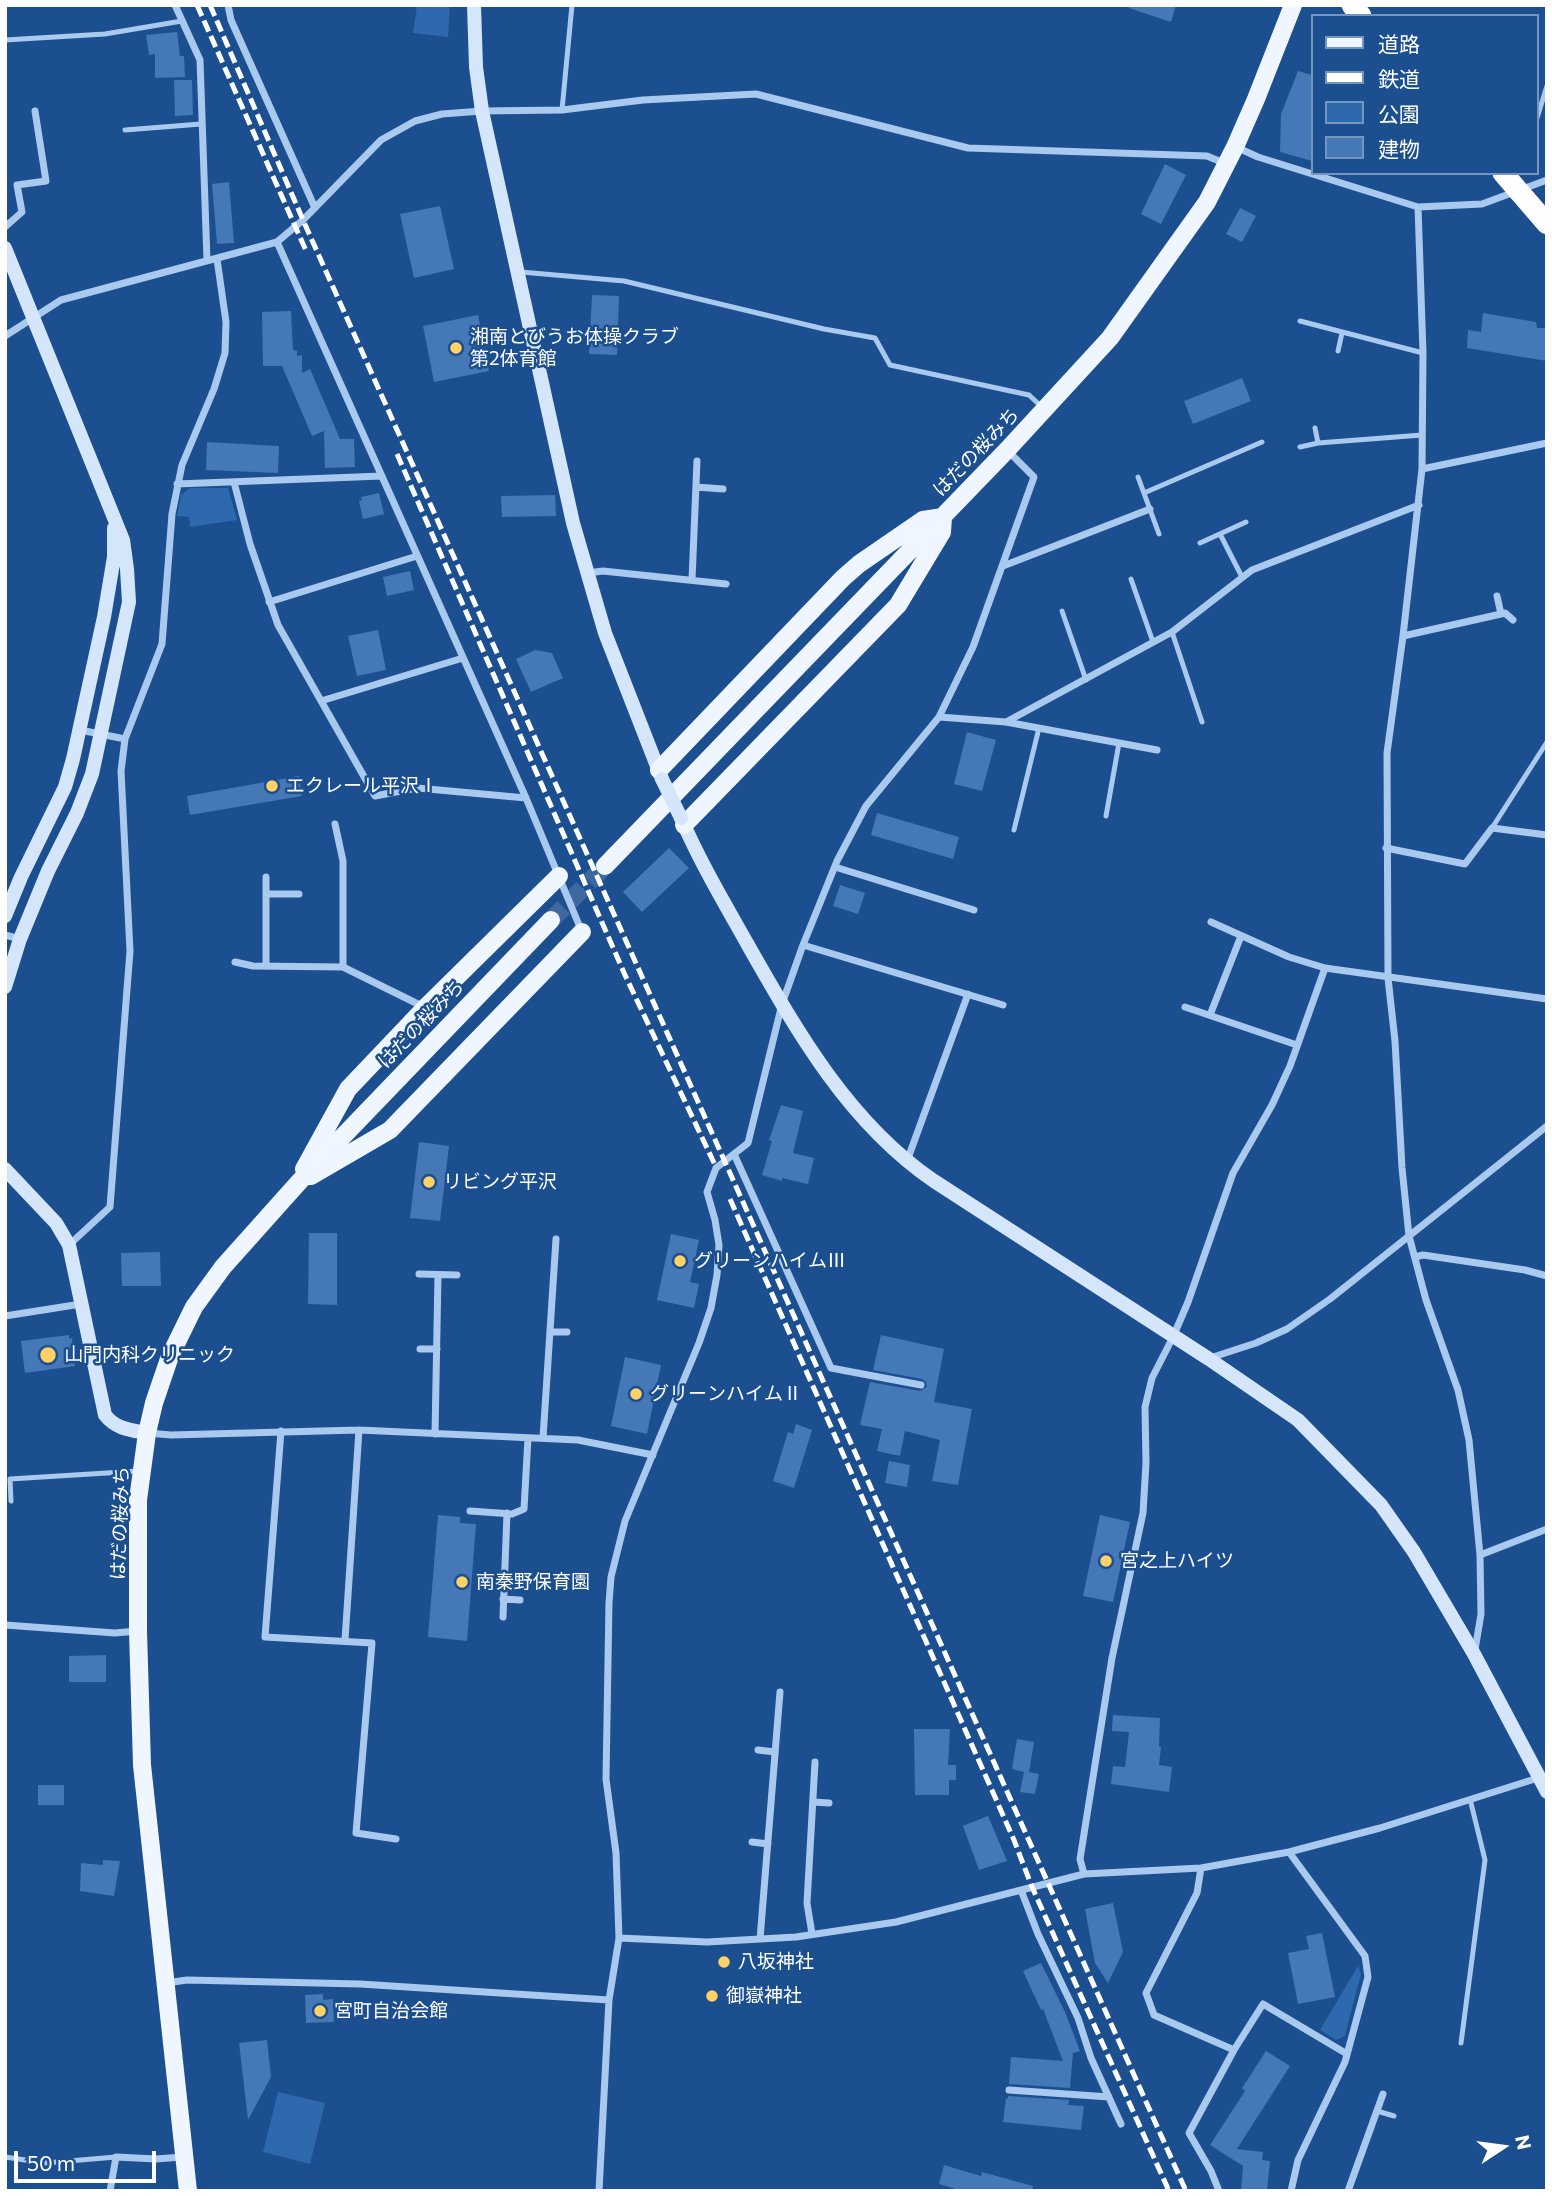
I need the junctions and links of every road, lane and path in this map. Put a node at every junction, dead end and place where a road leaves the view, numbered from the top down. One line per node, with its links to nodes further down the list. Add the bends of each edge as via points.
1 (175, 5): 6 (street)
2 (228, 5): 22 (street)
3 (474, 5): 11 (street)
4 (572, 5): 9 (lane)
5 (1293, 5): 15 (main road, はだの桜みち)
6 (182, 21): 7 (lane, via 105,34); 13 (street, via 200,60)
7 (5, 40)
8 (1547, 86): 12 (lane)
9 (562, 110): 11 (street); 16 (street, via 756,94 968,148 1207,156)
10 (34, 111): 24 (street, via 46,181 17,185 22,212)
11 (482, 111): 22 (street, via 415,121 381,140); 29 (street)
12 (1538, 115)
13 (201, 124): 14 (lane); 28 (street)
14 (125, 130)
15 (1235, 147): 16 (main road, はだの桜みち); 17 (street)
16 (1227, 164): 36 (main road, はだの桜みち, via 1207,202 1110,338)
17 (1310, 173)
18 (1316, 175): 21 (street)
19 (1513, 180): 20 (street); 21 (street, via 1482,204); 23 (highway)
20 (1547, 180)
21 (1418, 207): 35 (street)
22 (315, 208): 25 (street)
23 (1547, 224)
24 (5, 228)
25 (277, 242): 27 (street); 46 (street)
26 (5, 248): 30 (street)
27 (216, 259): 28 (street); 49 (street, via 226,322 225,353)
28 (208, 260): 30 (street, via 61,300)
29 (517, 272): 36 (lane, via 624,281 875,338 890,365 1029,395); 63 (street)
30 (33, 317): 33 (street); 55 (street)
31 (1300, 321): 32 (lane)
32 (1342, 333): 34 (lane); 35 (lane)
33 (5, 336)
34 (1338, 351)
35 (1423, 353): 38 (street)
36 (1045, 410): 43 (main road, はだの桜みち)
37 (1314, 428): 40 (lane)
38 (1423, 435): 40 (lane); 45 (street)
39 (1262, 442): 52 (lane)
40 (1318, 443): 42 (lane)
41 (1547, 443): 45 (street)
42 (1300, 447)
43 (1007, 450): 56 (main road, はだの桜みち); 62 (street, via 1034,477)
44 (697, 461): 50 (street)
45 (1422, 469): 53 (street)
46 (382, 477): 48 (street); 61 (street)
47 (1138, 477): 52 (lane)
48 (234, 482): 49 (street); 69 (street)
49 (177, 484): 85 (street, via 162,644)
50 (696, 487): 51 (street); 66 (street)
51 (723, 489)
52 (1144, 493): 54 (lane)
53 (1419, 505): 64 (street); 74 (street)
54 (1150, 509): 58 (lane); 62 (street)
55 (115, 516): 83 (street, via 114,557); 84 (street, via 123,540 129,601)
56 (943, 517): 89 (main road, via 923,520 843,578); 92 (main road, via 942,532 898,605); 98 (main road, はだの桜みち)
57 (1246, 522): 59 (lane)
58 (1159, 534)
59 (1220, 534): 60 (lane); 64 (lane)
60 (1200, 543)
61 (417, 556): 69 (street); 76 (street)
62 (1003, 566): 79 (street, via 973,647)
63 (587, 573): 66 (street); 89 (street)
64 (1242, 577): 73 (street)
65 (1131, 579): 75 (lane)
66 (692, 580): 67 (street)
67 (726, 584)
68 (1497, 596): 71 (street)
69 (268, 602): 78 (street)
70 (1062, 611): 77 (lane)
71 (1501, 614): 72 (street); 74 (street)
72 (1513, 620)
73 (1172, 632): 75 (street); 81 (lane)
74 (1404, 636): 97 (street, via 1387,753)
75 (1153, 642): 77 (street)
76 (463, 658): 78 (street); 90 (street)
77 (1086, 680): 80 (street)
78 (321, 701): 90 (street, via 375,796 417,789)
79 (939, 717): 80 (street); 99 (street, via 866,806)
80 (1006, 722): 82 (street)
81 (1202, 722)
82 (1039, 728): 87 (street); 95 (lane)
83 (80, 730): 84 (street); 105 (street, via 65,787)
84 (101, 734): 85 (street); 111 (street, via 77,813)
85 (125, 738): 136 (street, via 121,771 130,951 110,1208)
86 (1547, 742): 94 (lane)
87 (1119, 743): 88 (street); 91 (lane)
88 (1157, 750)
89 (660, 775): 92 (street, bridge)
90 (526, 798): 100 (street)
91 (1106, 816)
92 (682, 822): 121 (street)
93 (335, 824): 115 (street, via 343,861)
94 (1492, 828): 96 (street); 97 (street, via 1465,864)
95 (1014, 830)
96 (1547, 835)
97 (1386, 848): 117 (street)
98 (605, 866)
99 (835, 867): 104 (street); 112 (street)
100 (559, 876): 108 (street); 124 (main road)
101 (266, 877): 102 (street)
102 (266, 894): 103 (street); 114 (street)
103 (299, 894)
104 (974, 910)
105 (5, 916)
106 (551, 920): 132 (main road, はだの桜みち)
107 (1210, 922): 110 (street)
108 (582, 932): 132 (main road, via 390,1130)
109 (5, 935): 111 (street)
110 (1241, 936): 116 (street); 125 (street)
111 (20, 939): 118 (street)
112 (803, 944): 119 (street); 121 (street)
113 (235, 962): 114 (street)
114 (266, 966): 115 (street)
115 (343, 967): 124 (street)
116 (1325, 968): 117 (street); 126 (street)
117 (1388, 978): 120 (street); 134 (street)
118 (5, 987)
119 (968, 994): 122 (street); 130 (street)
120 (1547, 999)
121 (782, 1004): 129 (street, via 748,1143); 130 (street, via 845,1098)
122 (1003, 1005)
123 (1185, 1007): 125 (street)
124 (425, 1008): 132 (main road, via 348,1089)
125 (1210, 1015): 126 (street)
126 (1297, 1045): 146 (street, via 1272,1105 1233,1173)
127 (1547, 1126): 134 (street)
128 (5, 1154): 133 (street)
129 (734, 1154): 150 (street, via 831,1368); 157 (street, via 716,1168 707,1192 719,1245 711,1308)
130 (907, 1162): 146 (street)
131 (5, 1169): 133 (street)
132 (299, 1182): 153 (main road, はだの桜みち, via 223,1267 194,1307 170,1356)
133 (31, 1195): 136 (street)
134 (1409, 1236): 137 (street); 149 (street, via 1287,1329)
135 (556, 1239): 144 (street)
136 (69, 1245): 142 (street)
137 (1415, 1257): 141 (street); 163 (street, via 1458,1390 1469,1440)
138 (419, 1274): 139 (street)
139 (438, 1275): 140 (street); 148 (street)
140 (457, 1275)
141 (1547, 1276)
142 (80, 1304): 143 (street); 153 (street, via 105,1415 120,1428)
143 (5, 1316)
144 (551, 1332): 145 (street); 156 (street)
145 (567, 1332)
146 (1173, 1337): 149 (street); 185 (street, via 1152,1378 1145,1407 1143,1513 1110,1672 1080,1859)
147 (420, 1349): 148 (street)
148 (436, 1349): 154 (street)
149 (1209, 1359): 170 (street, via 1298,1420 1381,1505)
150 (921, 1385)
151 (359, 1430): 152 (street); 154 (street); 169 (street)
152 (281, 1431): 153 (street); 169 (street, via 265,1637)
153 (147, 1433): 158 (main road, はだの桜みち)
154 (435, 1434): 155 (street)
155 (528, 1438): 156 (street); 161 (street, via 524,1510)
156 (543, 1438): 157 (street)
157 (653, 1455): 188 (street, via 625,1521 611,1577 606,1779 616,1853)
158 (142, 1471): 159 (lane, via 10,1479); 168 (main road, はだの桜みち)
159 (11, 1501)
160 (470, 1511): 161 (street)
161 (507, 1513): 164 (street)
162 (1547, 1528): 163 (street)
163 (1480, 1555): 170 (street, via 1480,1614)
164 (503, 1599): 165 (street); 166 (street)
165 (520, 1600)
166 (503, 1617)
167 (5, 1625): 168 (street)
168 (138, 1631): 190 (main road, はだの桜みち, via 142,1765)
169 (345, 1640): 180 (street, via 372,1643 356,1833)
170 (1474, 1654): 175 (street)
171 (780, 1692): 173 (street)
172 (758, 1750): 173 (street)
173 (775, 1752): 182 (street)
174 (815, 1762): 178 (street)
175 (1543, 1777): 176 (street); 177 (street)
176 (1547, 1792)
177 (1470, 1799): 183 (street); 192 (lane, via 1485,1860)
178 (813, 1802): 179 (street); 187 (street, via 807,1903)
179 (829, 1803)
180 (396, 1839)
181 (752, 1842): 182 (street)
182 (768, 1843): 189 (street)
183 (1289, 1852): 184 (street); 194 (street, via 1365,1956 1368,1976)
184 (1201, 1868): 185 (street); 193 (street, via 1196,1893 1146,1993 1154,2015)
185 (1084, 1874): 186 (street)
186 (1021, 1890): 187 (street, via 896,1922); 197 (street)
187 (812, 1934): 189 (street)
188 (619, 1938): 189 (street); 191 (street)
189 (760, 1939)
190 (166, 1983): 191 (street, via 360,1984); 203 (main road, はだの桜みち)
191 (609, 2000): 206 (street)
192 (1461, 2043)
193 (1234, 2050): 194 (street, via 1263,2004); 207 (street, via 1189,2133)
194 (1347, 2054): 208 (street, via 1298,2160)
195 (1009, 2090): 197 (street)
196 (1383, 2094): 198 (street)
197 (1109, 2097): 200 (street)
198 (1377, 2110): 199 (lane); 209 (street)
199 (1394, 2116)
200 (1121, 2124)
201 (5, 2157): 202 (lane, via 45,2163)
202 (116, 2157): 203 (street); 204 (street)
203 (186, 2157): 205 (main road, はだの桜みち)
204 (110, 2191)
205 (188, 2191)
206 (599, 2191)
207 (1219, 2191)
208 (1291, 2191)
209 (1348, 2191)

